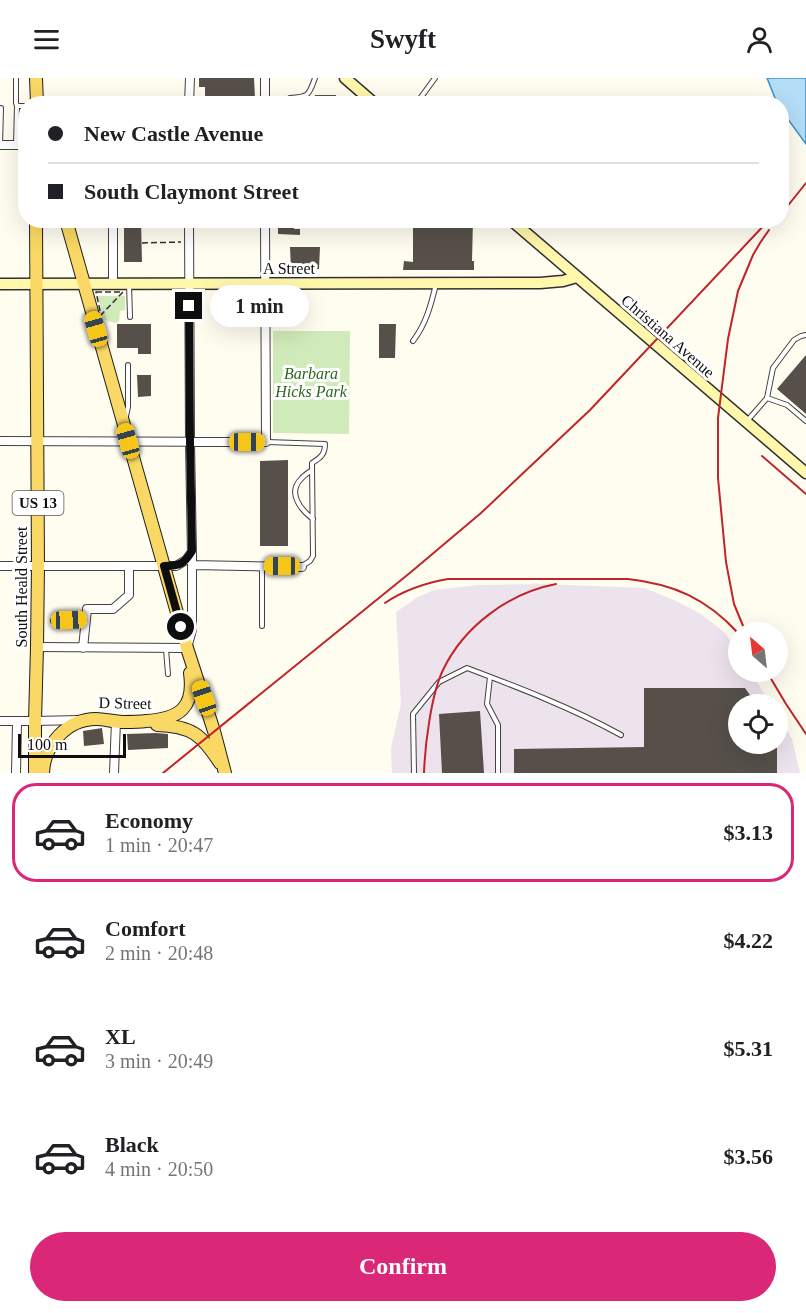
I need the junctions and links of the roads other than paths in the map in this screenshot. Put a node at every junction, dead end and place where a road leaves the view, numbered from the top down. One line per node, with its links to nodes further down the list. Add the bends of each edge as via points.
1 (16, 78): 14 (lane)
2 (36, 78): 8 (main road)
3 (190, 78): 9 (street)
4 (265, 78): 10 (street)
5 (315, 78): 11 (lane)
6 (345, 78): 12 (street)
7 (435, 78): 13 (lane)
8 (36, 96)
9 (189, 96)
10 (265, 96)
11 (305, 96)
12 (366, 96)
13 (422, 96)
14 (17, 106): 17 (lane)
15 (1, 108): 16 (lane)
16 (0, 146): 17 (street)
17 (16, 146)
18 (36, 228): 30 (main road, South Heald Street / US 13)
19 (68, 228): 31 (main road)
20 (113, 228): 25 (street)
21 (189, 228): 26 (street)
22 (266, 228): 27 (street)
23 (520, 228): 24 (street, Christiana Avenue)
24 (577, 277): 28 (street, A Street, via 540,283); 39 (street, Christiana Avenue)
25 (113, 283): 31 (street, A Street); 32 (street, A Street)
26 (189, 283): 27 (street, A Street); 32 (street, A Street); 44 (street)
27 (266, 283): 28 (street, A Street); 45 (street)
28 (436, 283): 35 (lane, via 427,316)
29 (0, 284): 30 (street, A Street)
30 (37, 284): 31 (street, A Street); 42 (main road, South Heald Street / US 13)
31 (84, 284): 40 (main road)
32 (126, 288): 33 (lane)
33 (130, 317)
34 (806, 335): 37 (lane, via 794,340 773,368)
35 (413, 341)
36 (128, 364): 40 (lane)
37 (767, 398): 38 (lane, via 787,405); 39 (lane)
38 (806, 421)
39 (746, 422): 47 (street, Christiana Avenue)
40 (124, 426): 43 (main road)
41 (0, 441): 42 (street)
42 (37, 441): 43 (street); 51 (main road, South Heald Street / US 13)
43 (128, 441): 44 (street); 53 (main road)
44 (190, 442): 45 (street); 49 (street)
45 (266, 442): 46 (lane, via 325,444 321,457 312,463)
46 (313, 469): 48 (lane); 48 (lane, via 296,487 299,506)
47 (806, 473)
48 (313, 519): 56 (lane, via 313,556)
49 (192, 551): 53 (street, via 179,565); 54 (street)
50 (0, 566): 51 (street)
51 (38, 566): 52 (street); 60 (main road, South Heald Street / US 13)
52 (129, 566): 53 (street); 57 (street, via 129,596 113,609 87,609)
53 (164, 566): 63 (main road)
54 (192, 566): 55 (street); 63 (street, via 192,630)
55 (262, 566): 56 (street); 59 (lane)
56 (302, 567)
57 (86, 620): 58 (lane); 61 (street)
58 (53, 621)
59 (262, 626)
60 (37, 647): 61 (street); 69 (main road, South Heald Street / US 13)
61 (83, 648): 62 (street)
62 (166, 648): 63 (street); 64 (lane)
63 (187, 648): 70 (main road, D Street, via 192,690 183,710 162,720); 72 (main road)
64 (168, 674)
65 (490, 677): 71 (lane, via 542,696); 77 (lane, via 467,668 439,682 412,714); 78 (lane, via 487,704 498,725)
66 (95, 719): 69 (street, D Street); 70 (main road, D Street); 75 (main road, via 77,724 57,738 47,752)
67 (0, 721): 68 (street, D Street)
68 (17, 721): 69 (street, D Street); 73 (street)
69 (35, 722): 74 (main road, South Heald Street / US 13)
70 (120, 722): 72 (main road, via 185,729 196,734); 76 (street)
71 (621, 735)
72 (224, 771)
73 (16, 773)
74 (35, 773)
75 (43, 773)
76 (114, 773)
77 (414, 773)
78 (498, 773)

